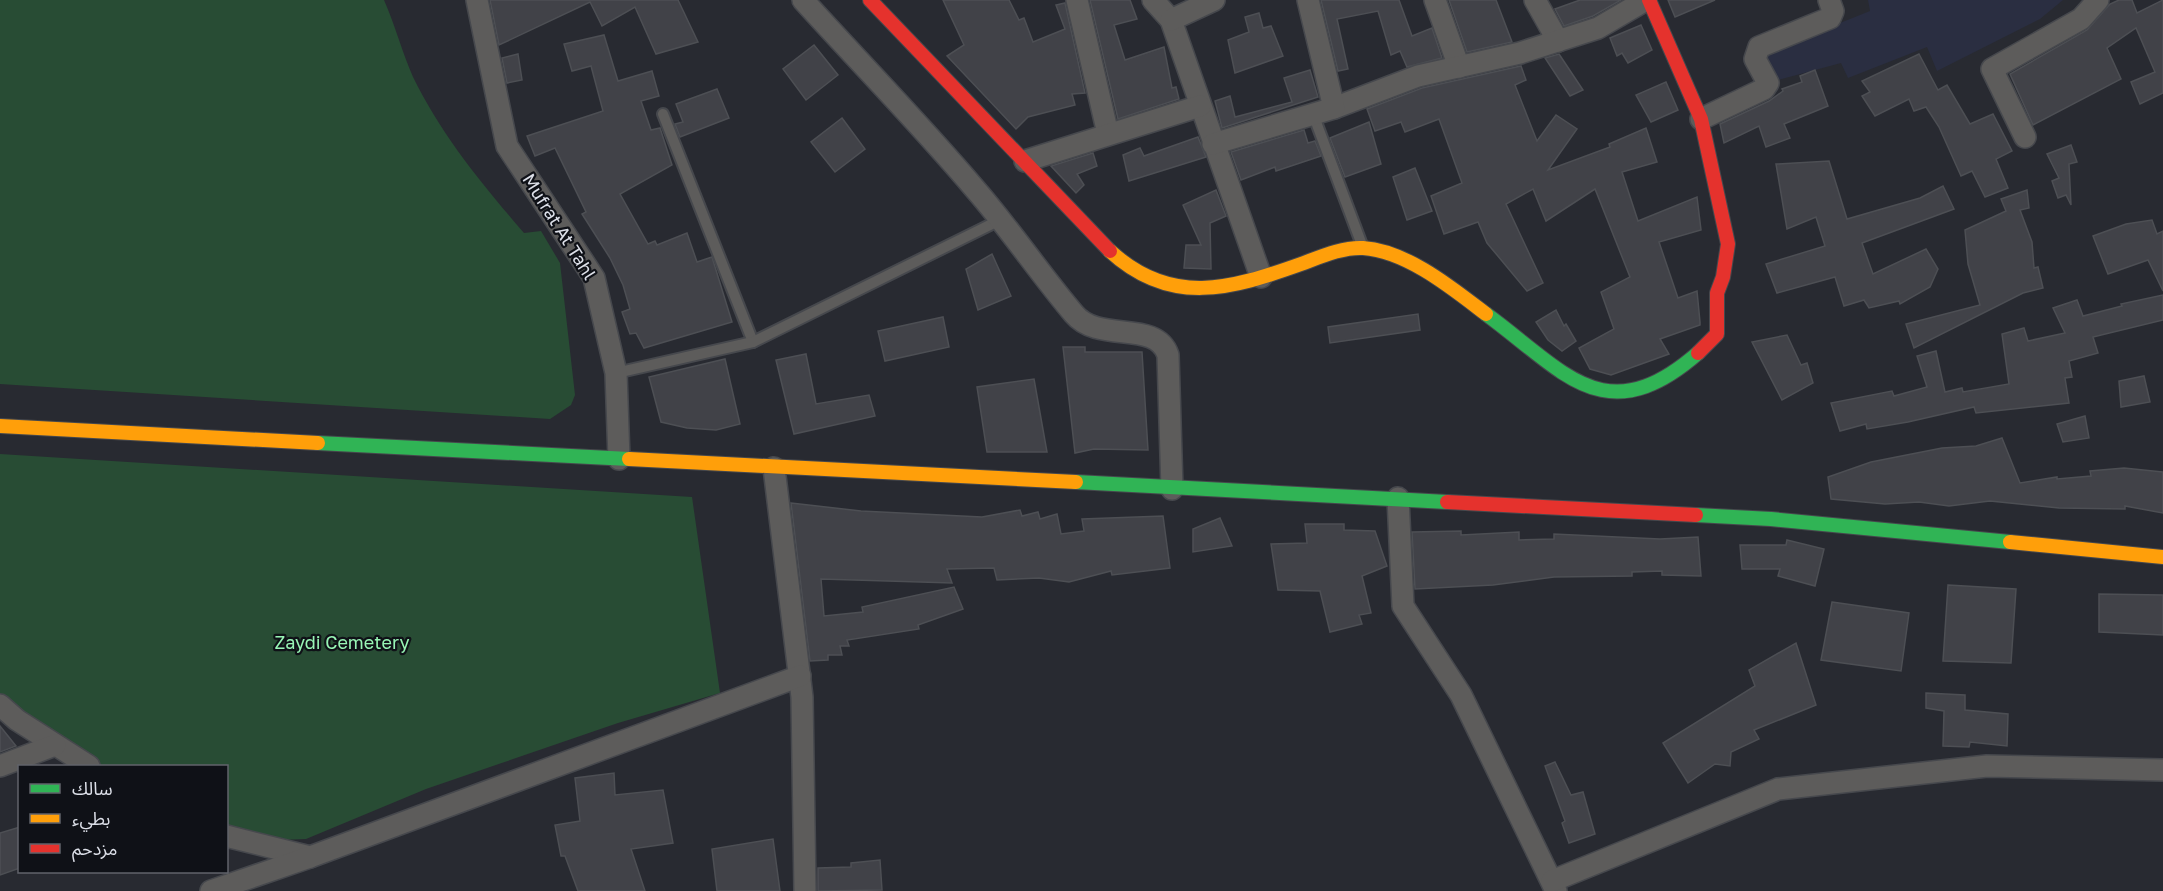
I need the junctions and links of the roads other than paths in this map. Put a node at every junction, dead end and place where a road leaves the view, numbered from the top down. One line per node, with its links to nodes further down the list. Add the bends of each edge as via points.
1 (477, 0): 29 (street, Mufrat At Tahl, via 507,146 594,278)
2 (803, 0): 25 (street)
3 (870, 0): 24 (street)
4 (1077, 0): 21 (street)
5 (1154, 0): 13 (street)
6 (1214, 0): 13 (street)
7 (1308, 0): 17 (street)
8 (1435, 0): 15 (street)
9 (1536, 0): 14 (street)
10 (1648, 0): 14 (street, via 1598,28); 20 (street)
11 (1829, 0): 20 (street, via 1833,11 1830,18 1759,47 1755,59 1768,83 1764,89)
12 (2098, 0): 22 (street, via 2081,19 1992,69)
13 (1171, 20): 16 (street)
14 (1558, 41): 15 (street)
15 (1459, 67): 17 (street, via 1418,76)
16 (1200, 106): 21 (street); 23 (street)
17 (1334, 108): 19 (street)
18 (663, 114): 28 (lane)
19 (1313, 114): 23 (street); 26 (lane)
20 (1701, 119): 26 (street, via 1728,244 1724,277 1717,293 1717,334 1676,371 1647,387 1608,393 1586,387 1444,284 1391,256)
21 (1108, 135): 24 (street)
22 (2025, 137)
23 (1213, 144): 27 (street)
24 (1025, 161): 27 (street, via 1090,232 1143,276 1171,286 1201,290)
25 (1000, 220): 28 (lane); 33 (street, via 1076,317 1101,331 1153,336 1165,344)
26 (1364, 248): 27 (street, via 1320,257)
27 (1261, 277)
28 (753, 342): 29 (lane)
29 (616, 373): 31 (street, Mufrat At Tahl)
30 (0, 426): 31 (street)
31 (620, 459): 32 (street)
32 (774, 468): 33 (street); 36 (street)
33 (1172, 489): 34 (street)
34 (1398, 498): 35 (street, via 1771,519); 44 (street, via 1403,606 1461,695)
35 (2163, 556)
36 (800, 676): 43 (street); 46 (street)
37 (0, 705): 38 (street)
38 (55, 745): 39 (street); 40 (street)
39 (87, 765)
40 (0, 766)
41 (2163, 770): 44 (street, via 1987,766 1778,789)
42 (228, 836): 43 (street)
43 (310, 857): 45 (street)
44 (1554, 886)
45 (211, 891)
46 (805, 891)

